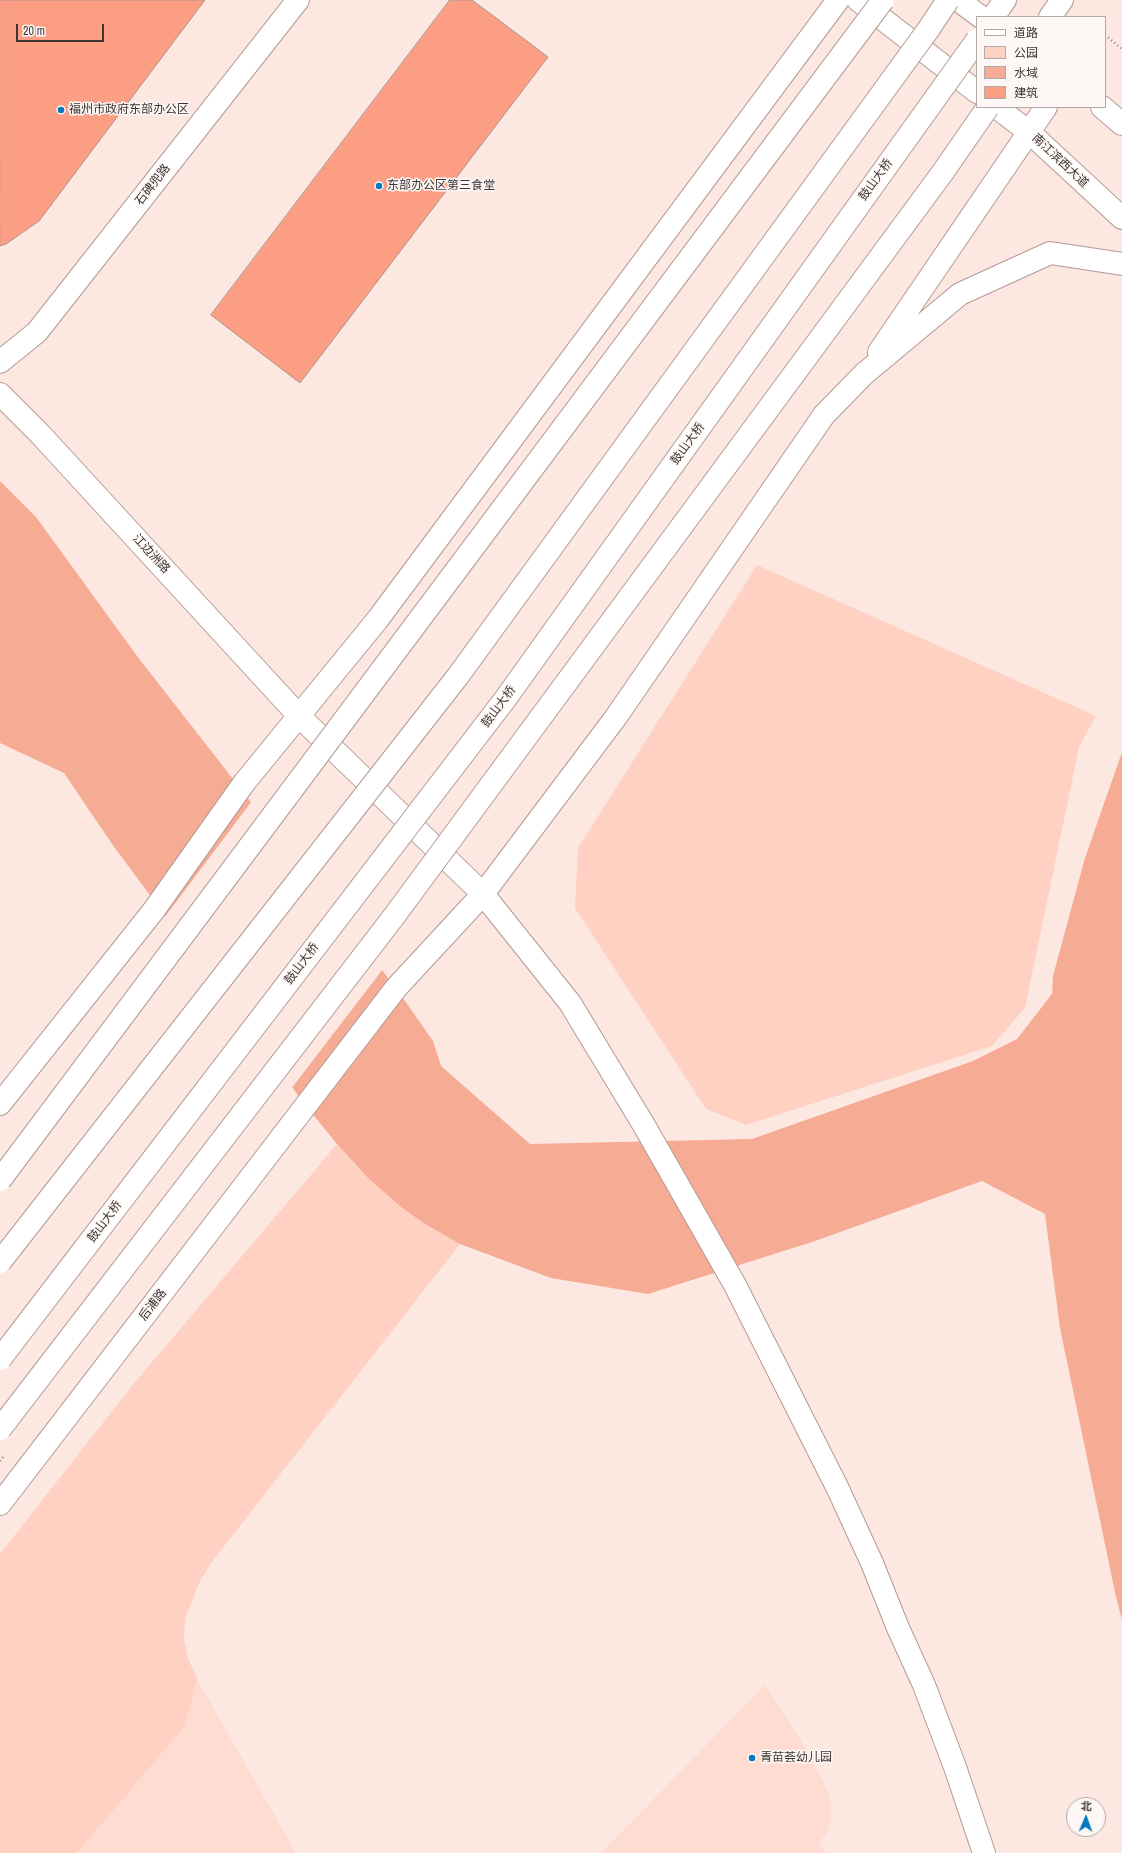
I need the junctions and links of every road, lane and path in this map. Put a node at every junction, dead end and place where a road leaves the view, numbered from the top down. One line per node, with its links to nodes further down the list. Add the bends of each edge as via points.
1 (298, 0): 24 (main road, 石碑兜路, via 37,332)
2 (838, 0): 27 (main road, via 378,619)
3 (858, 0): 15 (main road)
4 (883, 0): 30 (main road, bridge)
5 (948, 0): 31 (main road, bridge, via 458,676)
6 (958, 0): 9 (main road)
7 (1004, 0): 10 (main road)
8 (1062, 0): 11 (main road)
9 (980, 16)
10 (994, 16)
11 (1051, 16)
12 (1106, 36): 14 (path)
13 (976, 41): 32 (main road, 鼓山大桥, bridge, via 506,698)
14 (1122, 49)
15 (976, 91)
16 (987, 108): 33 (main road, bridge, via 395,915)
17 (997, 108): 21 (main road, 南江滨西大道)
18 (1045, 108): 21 (main road)
19 (1103, 108): 20 (main road)
20 (1122, 124)
21 (1029, 132): 22 (main road, 南江滨西大道); 25 (main road)
22 (1122, 218)
23 (1122, 264): 25 (main road, via 1050,253 960,294)
24 (0, 362)
25 (864, 374): 28 (main road, 后浦路, via 824,415 616,717)
26 (0, 394): 27 (main road, 江边洲路, via 40,434)
27 (299, 716): 28 (main road, 江边洲路); 29 (main road, via 244,783 154,910)
28 (483, 894): 34 (main road, 后浦路, via 396,988); 35 (main road, 江边洲路, via 570,1003 645,1126 735,1284 838,1489 872,1563 956,1767)
29 (0, 1104)
30 (0, 1180)
31 (0, 1262)
32 (0, 1359)
33 (0, 1429)
34 (0, 1504)
35 (984, 1853)

